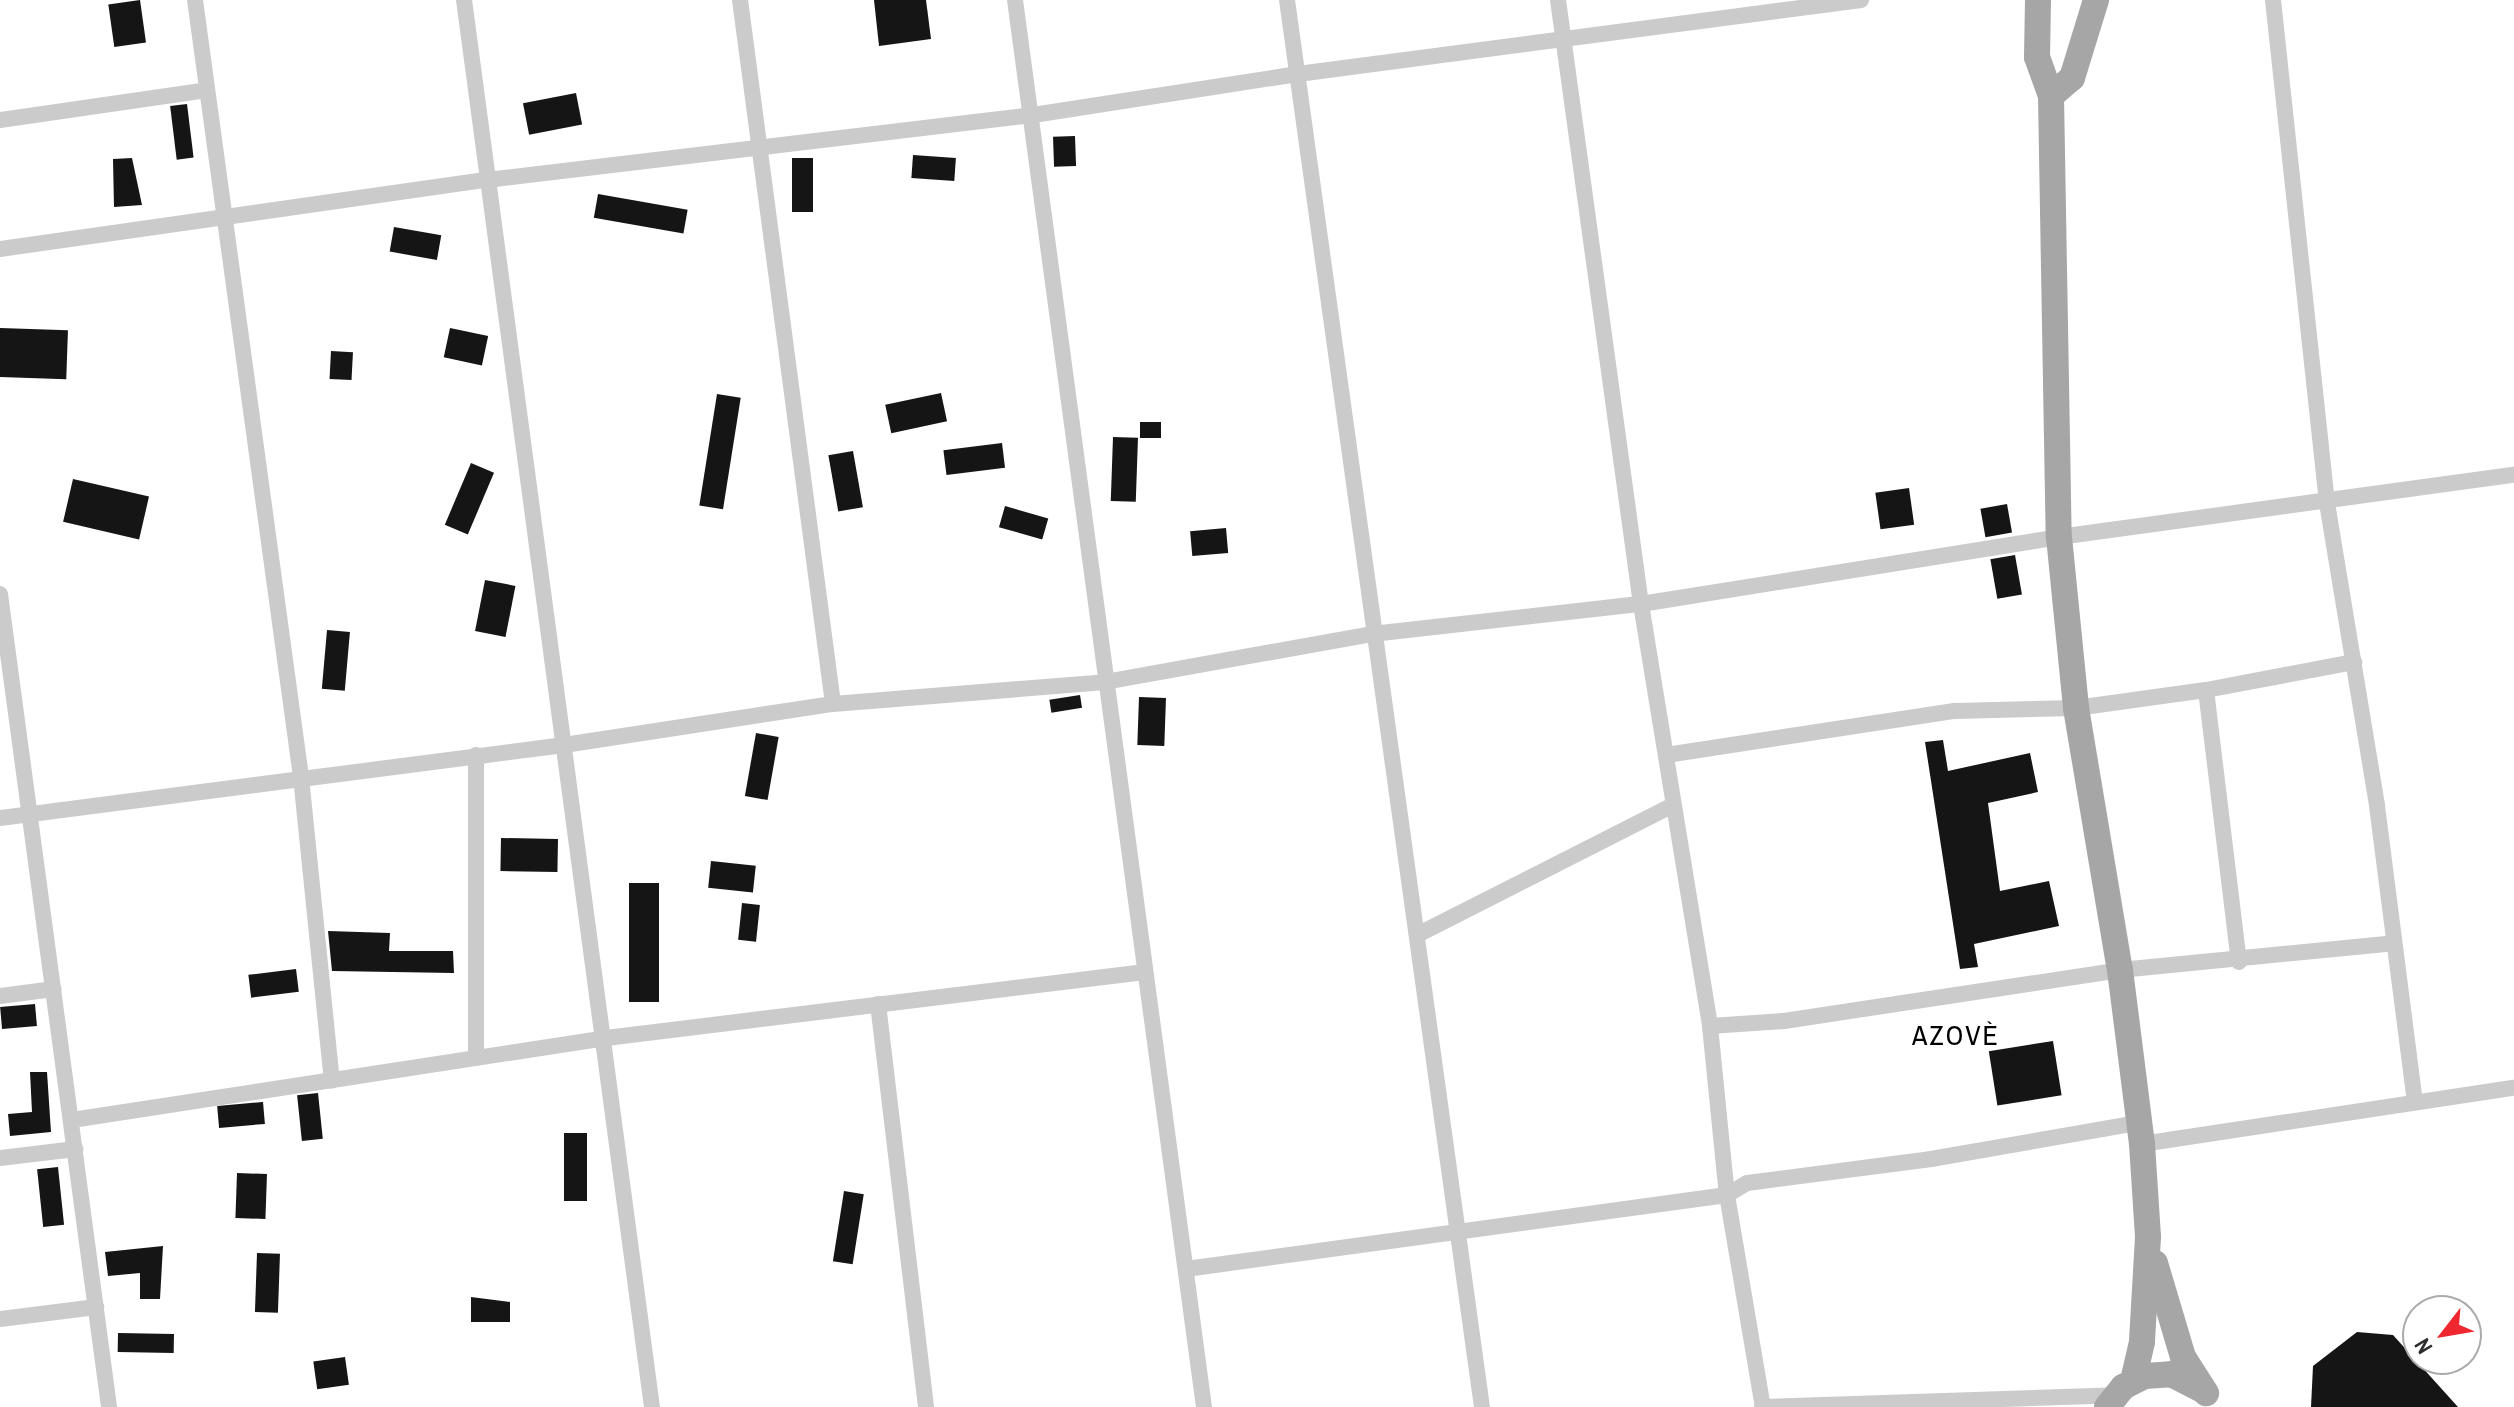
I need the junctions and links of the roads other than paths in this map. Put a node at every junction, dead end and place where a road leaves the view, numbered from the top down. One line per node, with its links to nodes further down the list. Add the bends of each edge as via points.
1 (195, 0): 13 (street)
2 (464, 0): 18 (street)
3 (740, 0): 17 (street)
4 (1015, 0): 15 (street)
5 (1287, 0): 12 (street)
6 (1558, 0): 11 (street)
7 (1861, 0): 11 (street)
8 (2038, 0): 14 (main road, via 2037,57)
9 (2096, 0): 14 (main road, via 2072,78)
10 (2273, 0): 22 (street)
11 (1564, 40): 12 (street); 25 (street)
12 (1298, 74): 15 (street); 26 (street)
13 (207, 90): 16 (street); 19 (street)
14 (2051, 96): 23 (main road)
15 (1033, 115): 17 (street); 28 (street)
16 (0, 120)
17 (761, 147): 18 (street); 30 (street)
18 (487, 180): 19 (street); 32 (street)
19 (225, 218): 20 (street); 35 (street)
20 (0, 249)
21 (2514, 475): 22 (street)
22 (2327, 503): 23 (street); 27 (street)
23 (2059, 537): 25 (street); 31 (main road)
24 (0, 596): 37 (street)
25 (1641, 604): 26 (street); 34 (street)
26 (1372, 634): 28 (street); 39 (street)
27 (2354, 662): 29 (street); 40 (street)
28 (1105, 682): 30 (street); 43 (street)
29 (2206, 690): 31 (street); 41 (street)
30 (833, 704): 32 (street)
31 (2076, 708): 34 (street, via 1955,711); 42 (main road)
32 (564, 745): 33 (street); 48 (street)
33 (476, 755): 35 (street); 49 (street)
34 (1666, 755): 36 (street)
35 (301, 777): 37 (street); 50 (street)
36 (1673, 805): 39 (street); 47 (street)
37 (30, 814): 38 (street); 44 (street)
38 (0, 818)
39 (1417, 935): 58 (street)
40 (2394, 943): 41 (street); 52 (street)
41 (2239, 962): 42 (street)
42 (2120, 970): 47 (street, via 1784,1021); 54 (main road)
43 (1145, 972): 46 (street); 60 (street)
44 (54, 989): 45 (street); 53 (street)
45 (0, 996)
46 (878, 1004): 48 (street); 67 (street)
47 (1710, 1026): 57 (street)
48 (606, 1038): 49 (street); 66 (street)
49 (476, 1058): 50 (street)
50 (332, 1080): 53 (street)
51 (2514, 1088): 52 (street)
52 (2415, 1102): 54 (street)
53 (72, 1120): 55 (street)
54 (2140, 1133): 57 (street, via 1767,1179); 59 (main road)
55 (75, 1149): 56 (street); 61 (street)
56 (0, 1158)
57 (1727, 1195): 58 (street); 70 (street)
58 (1462, 1233): 60 (street); 69 (street)
59 (2148, 1237): 63 (main road, via 2142,1342); 64 (main road, via 2183,1357)
60 (1186, 1269): 68 (street)
61 (96, 1307): 62 (street); 65 (street)
62 (0, 1319)
63 (2118, 1394): 64 (main road, via 2171,1374); 70 (street)
64 (2211, 1400)
65 (109, 1407)
66 (652, 1407)
67 (926, 1407)
68 (1204, 1407)
69 (1482, 1407)
70 (1763, 1407)

